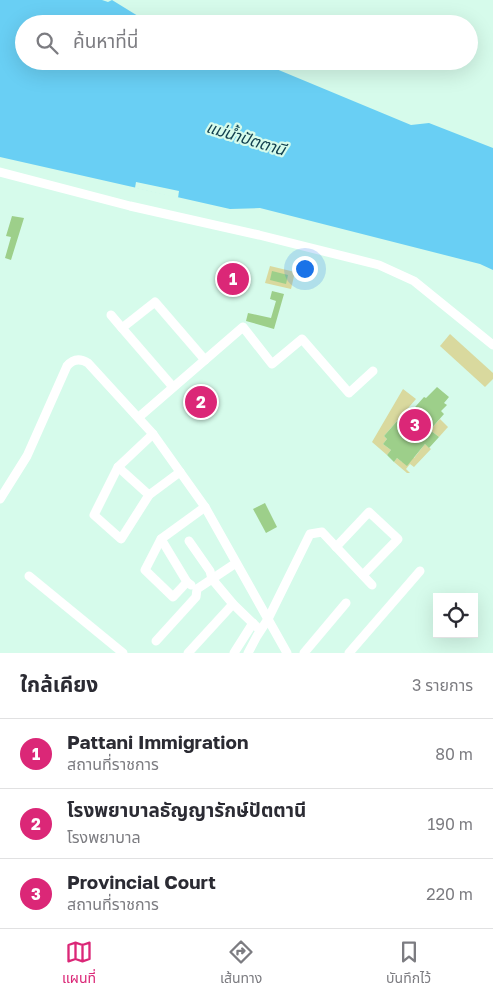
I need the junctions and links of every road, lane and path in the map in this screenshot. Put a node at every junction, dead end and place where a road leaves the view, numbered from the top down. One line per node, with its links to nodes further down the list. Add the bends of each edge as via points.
1 (0, 172): 4 (street, via 379,265 414,281)
2 (111, 315): 3 (street)
3 (122, 328): 5 (street, via 155,302); 7 (street)
4 (493, 345)
5 (205, 360): 6 (street, via 243,328 272,364 302,339 349,393); 7 (street)
6 (373, 371)
7 (173, 387): 8 (street)
8 (138, 417): 9 (street); 13 (street, via 88,362 70,362 27,456)
9 (153, 434): 10 (street); 11 (street)
10 (118, 467): 12 (street); 12 (street, via 94,515 121,539)
11 (180, 472): 12 (street); 14 (street)
12 (150, 495)
13 (0, 500)
14 (205, 507): 15 (street); 18 (street)
15 (161, 539): 23 (street); 23 (street, via 145,570 173,597)
16 (189, 541): 22 (street)
17 (336, 547): 20 (street); 20 (street, via 369,512 398,539); 28 (street, via 322,532 310,534)
18 (236, 563): 22 (street); 28 (street)
19 (420, 571): 38 (street)
20 (363, 575): 24 (street)
21 (30, 576): 32 (street)
22 (212, 579): 25 (street); 27 (street)
23 (187, 582): 25 (street)
24 (372, 585)
25 (197, 589): 31 (street, via 196,597)
26 (346, 603): 37 (street)
27 (233, 604): 29 (street); 33 (street)
28 (268, 619): 30 (street); 36 (street)
29 (253, 623): 30 (street); 34 (street)
30 (260, 630): 35 (street)
31 (156, 641)
32 (123, 653)
33 (188, 653)
34 (234, 653)
35 (248, 653)
36 (286, 653)
37 (304, 653)
38 (349, 653)

